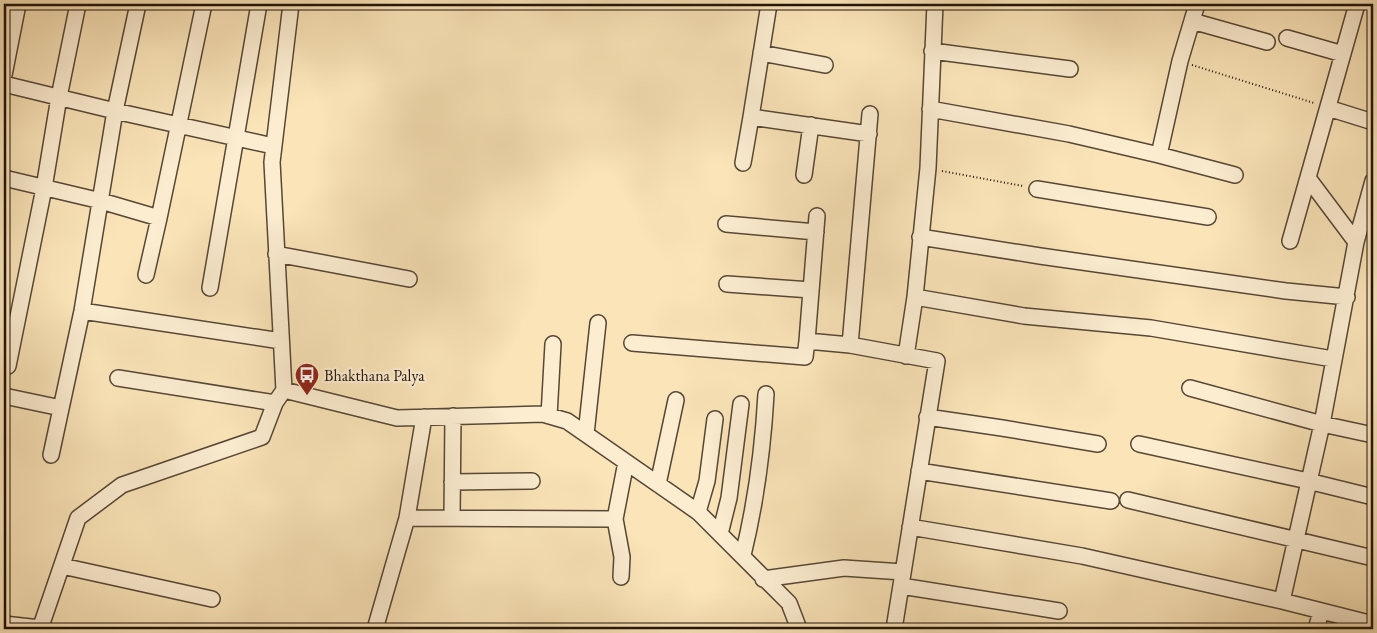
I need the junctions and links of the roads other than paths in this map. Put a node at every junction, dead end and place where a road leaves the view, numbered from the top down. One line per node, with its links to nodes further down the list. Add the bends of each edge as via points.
1 (18, 4): 19 (street)
2 (78, 4): 21 (street)
3 (138, 4): 24 (street)
4 (204, 4): 28 (street)
5 (259, 4): 31 (street)
6 (291, 4): 32 (street)
7 (769, 4): 15 (street)
8 (934, 4): 14 (street)
9 (1197, 4): 11 (street)
10 (1357, 4): 16 (street)
11 (1192, 21): 13 (street); 33 (street)
12 (1287, 38): 16 (street)
13 (1267, 42)
14 (932, 51): 18 (street); 23 (street)
15 (761, 53): 17 (street); 26 (street)
16 (1343, 54): 22 (street)
17 (825, 64)
18 (1070, 69)
19 (4, 75)
20 (4, 84): 21 (street)
21 (59, 98): 24 (street); 40 (street)
22 (1328, 108): 27 (street); 38 (street)
23 (930, 110): 33 (street, via 1070,134); 49 (street, via 928,168)
24 (115, 112): 28 (street); 42 (street)
25 (870, 114): 30 (street)
26 (751, 116): 29 (street); 34 (street)
27 (1373, 122)
28 (179, 125): 31 (street); 46 (street)
29 (811, 126): 30 (street); 35 (street)
30 (868, 134): 66 (street)
31 (236, 137): 32 (street); 56 (street)
32 (273, 146): 52 (street)
33 (1159, 155): 36 (street)
34 (743, 163)
35 (804, 175)
36 (1235, 176)
37 (4, 178): 40 (street)
38 (1308, 178): 50 (street); 51 (street)
39 (1373, 181): 43 (street)
40 (44, 188): 42 (street); 69 (street)
41 (1037, 189): 45 (street)
42 (101, 201): 46 (street); 60 (street)
43 (1369, 210): 51 (street)
44 (817, 216): 48 (street)
45 (1208, 217)
46 (159, 218): 53 (street)
47 (726, 224): 48 (street)
48 (816, 232): 57 (street)
49 (920, 237): 58 (street); 59 (street, via 1286,291)
50 (1290, 241)
51 (1356, 242): 59 (street)
52 (276, 254): 54 (street); 62 (street)
53 (146, 275)
54 (408, 279)
55 (727, 284): 57 (street)
56 (210, 288)
57 (811, 290): 63 (street)
58 (915, 297): 67 (street); 68 (street, via 1024,316 1151,328)
59 (1347, 297): 68 (street)
60 (82, 312): 62 (street); 78 (street)
61 (598, 323): 85 (street)
62 (281, 341): 72 (street)
63 (807, 341): 64 (street, via 805,357); 66 (street)
64 (632, 343)
65 (553, 344): 80 (street)
66 (850, 345): 67 (street)
67 (906, 356): 82 (street, via 937,361)
68 (1333, 360): 84 (street)
69 (8, 366)
70 (118, 378): 76 (street)
71 (1190, 388): 84 (street)
72 (284, 390): 76 (street); 81 (street, via 397,418)
73 (766, 394): 106 (street, via 763,443)
74 (4, 396): 78 (street)
75 (676, 400): 95 (street)
76 (274, 403): 108 (street, via 262,437 122,485 78,518)
77 (741, 404): 104 (street, via 729,498)
78 (61, 408): 89 (street)
79 (453, 416): 80 (street); 81 (street); 94 (street)
80 (549, 416): 85 (street, via 567,421)
81 (424, 417): 101 (street)
82 (927, 417): 87 (street); 91 (street)
83 (715, 419): 99 (street, via 707,481)
84 (1322, 424): 86 (street); 93 (street)
85 (586, 434): 90 (street)
86 (1373, 435)
87 (1098, 444)
88 (1139, 444): 93 (street)
89 (51, 455)
90 (626, 462): 95 (street); 102 (street)
91 (919, 471): 98 (street); 103 (street)
92 (532, 481): 94 (street)
93 (1308, 481): 96 (street); 105 (street)
94 (452, 482): 100 (street)
95 (658, 484): 99 (street)
96 (1373, 497)
97 (1128, 500): 105 (street)
98 (1111, 502)
99 (698, 512): 104 (street)
100 (452, 517): 101 (street); 102 (street)
101 (407, 518): 119 (street)
102 (615, 519): 109 (street, via 622,557)
103 (910, 527): 111 (street); 113 (street, via 1082,556)
104 (720, 534): 106 (street)
105 (1295, 540): 107 (street); 113 (street)
106 (743, 555): 110 (street)
107 (1373, 558)
108 (62, 566): 112 (street); 118 (street)
109 (620, 577)
110 (763, 579): 111 (street, via 844,568); 120 (street, via 789,603)
111 (902, 579): 114 (street); 121 (street)
112 (212, 599)
113 (1282, 601): 115 (street)
114 (1060, 611)
115 (1321, 612): 117 (street); 122 (street)
116 (4, 624): 118 (street)
117 (1373, 624)
118 (40, 629)
119 (375, 629)
120 (799, 629)
121 (894, 629)
122 (1316, 629)

